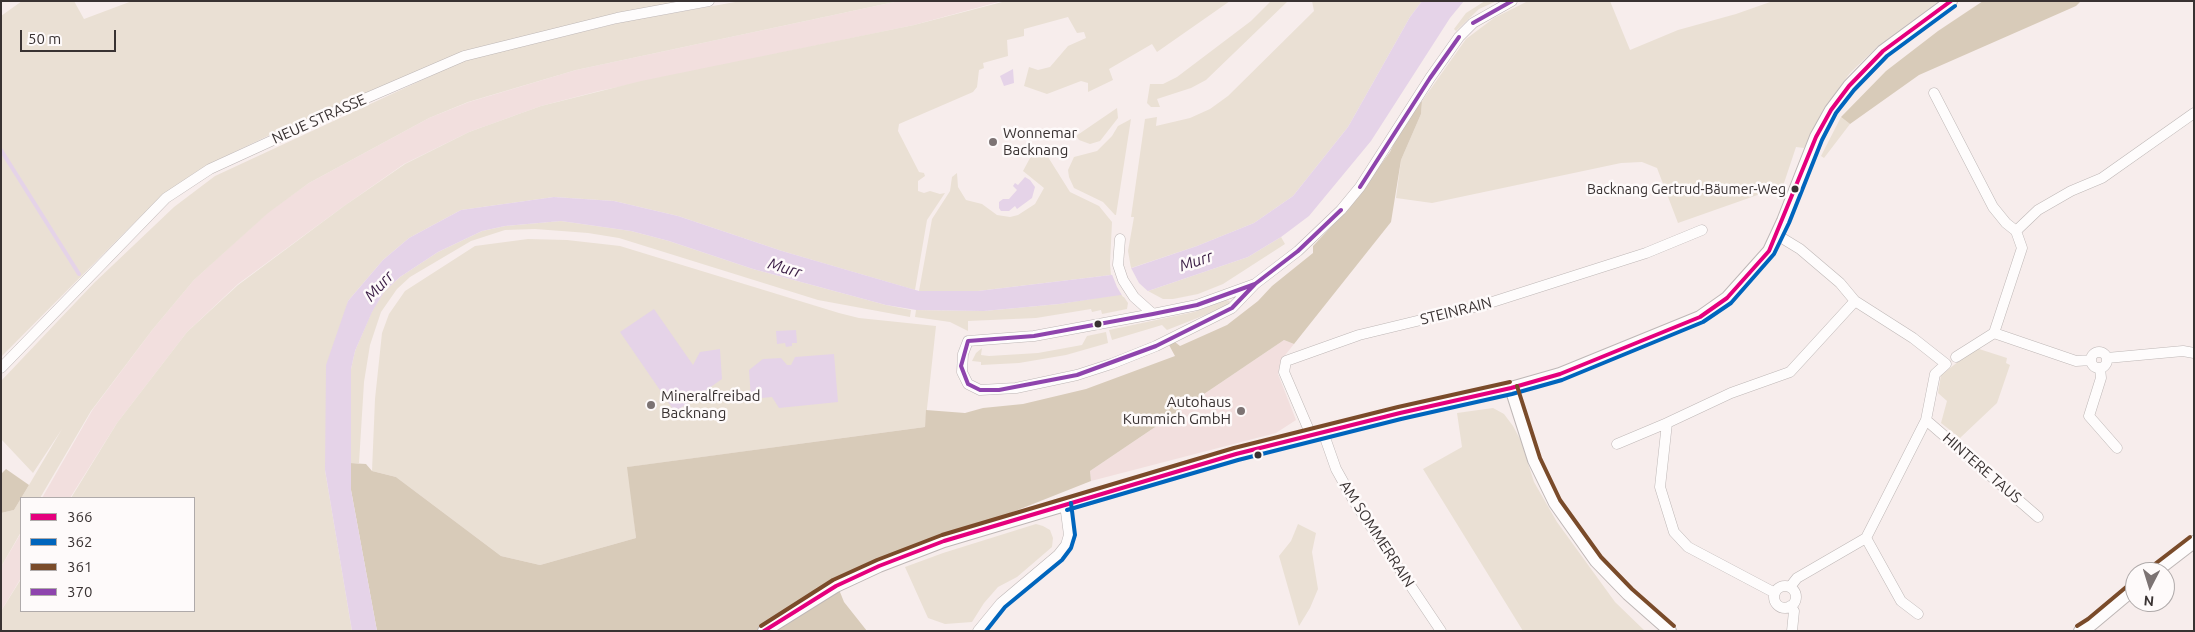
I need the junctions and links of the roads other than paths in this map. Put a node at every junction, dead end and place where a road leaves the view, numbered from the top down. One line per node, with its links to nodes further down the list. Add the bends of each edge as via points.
1 (709, 1): 18 (street, NEUE STRASSE, via 617,18 464,56 210,169 166,198)
2 (1512, 1): 10 (street, via 1473,23 1459,37 1360,187 1298,251)
3 (1950, 1): 8 (street, via 1883,51 1831,110 1816,137)
4 (1934, 93): 7 (street, via 1992,208)
5 (2194, 113): 7 (street, via 2102,178 2038,210)
6 (1702, 230): 23 (street, STEINRAIN, via 1646,253 1483,305 1359,335 1286,361 1284,372)
7 (2016, 231): 13 (street, via 2022,248)
8 (1777, 235): 11 (street, via 1798,247 1840,283); 20 (street, via 1762,261 1733,292 1700,317 1560,374)
9 (1120, 239): 12 (street, via 1120,272 1127,288)
10 (1255, 284): 12 (street, via 1197,304); 12 (street, via 1232,308 1210,321 1140,353 1077,375 1016,388 980,390 968,384 962,372 968,341 1034,336)
11 (1855, 302): 21 (street, via 1913,338 1946,364 1935,374 1932,404); 22 (street, via 1790,372 1731,393)
12 (1153, 314)
13 (1994, 332): 15 (street); 17 (street, via 2076,361)
14 (2194, 353): 16 (street, via 2183,351)
15 (1956, 357)
16 (2107, 358): 17 (street, via 2103,352 2097,352); 19 (street)
17 (2091, 360): 19 (street, via 2095,367)
18 (1, 368)
19 (2100, 368): 25 (street, via 2101,378 2089,416)
20 (1511, 388): 23 (street); 40 (street, via 1534,460 1555,502 1596,561)
21 (1926, 420): 27 (street, HINTERE TAUS); 28 (street)
22 (1667, 423): 24 (street); 32 (street, via 1660,487 1674,532 1688,547)
23 (1317, 434): 26 (street); 39 (street, AM SOMMERRAIN, via 1355,503)
24 (1617, 444)
25 (2117, 448)
26 (1065, 504): 37 (street, via 944,541 879,566 836,586); 38 (street, via 1069,535 1066,545 1001,603)
27 (2038, 516)
28 (1866, 538): 31 (street, via 1797,578); 35 (street, via 1901,601)
29 (2194, 542): 30 (street)
30 (2167, 562)
31 (1790, 587): 32 (street, via 1780,587); 34 (street, via 1796,598)
32 (1775, 592): 34 (street, via 1774,599 1778,605)
33 (2125, 597): 36 (street)
34 (1790, 606): 41 (street, via 1794,611)
35 (1918, 614)
36 (2089, 629)
37 (764, 631)
38 (978, 631)
39 (1441, 631)
40 (1670, 631)
41 (1792, 631)

